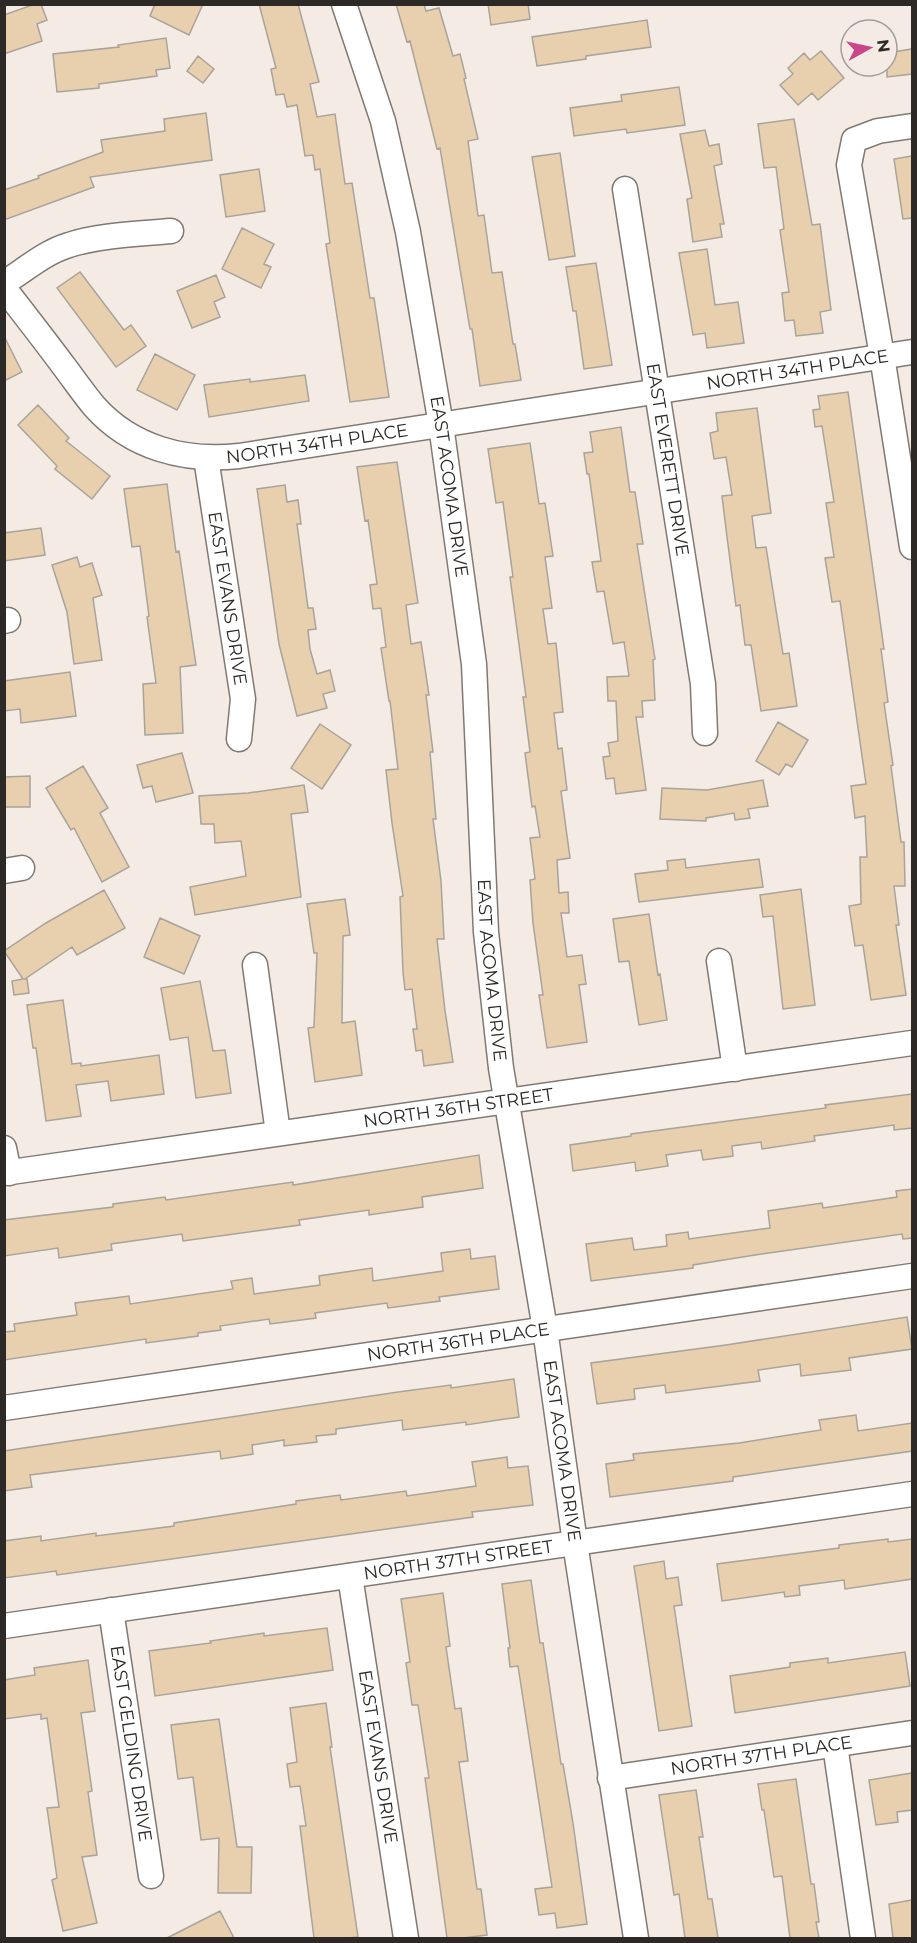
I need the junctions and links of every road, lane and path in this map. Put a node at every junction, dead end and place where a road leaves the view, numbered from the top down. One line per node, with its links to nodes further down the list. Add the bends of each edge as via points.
1 (344, 4): 10 (street, EAST ACOMA DRIVE, via 383,121 408,232)
2 (912, 126): 8 (street, via 878,131 854,140 849,165)
3 (625, 189): 9 (street, EAST EVERETT DRIVE)
4 (171, 231): 5 (street, via 68,244)
5 (4, 283)
6 (4, 288): 11 (street, NORTH 34TH PLACE, via 94,406 113,424 134,439 166,452)
7 (912, 352): 8 (street, NORTH 34TH PLACE)
8 (882, 356): 9 (street, NORTH 34TH PLACE); 12 (street)
9 (658, 391): 10 (street, NORTH 34TH PLACE); 13 (street, EAST EVERETT DRIVE, via 703,684)
10 (441, 425): 11 (street, NORTH 34TH PLACE); 19 (street, EAST ACOMA DRIVE, via 474,664 486,932)
11 (206, 458): 14 (street, EAST EVANS DRIVE, via 243,699)
12 (912, 547)
13 (705, 733)
14 (239, 739)
15 (719, 961): 18 (street)
16 (255, 965): 20 (street)
17 (912, 1043): 18 (street, NORTH 36TH STREET)
18 (735, 1069): 19 (street, NORTH 36TH STREET)
19 (506, 1102): 20 (street, NORTH 36TH STREET); 24 (street, EAST ACOMA DRIVE)
20 (279, 1133): 22 (street, NORTH 36TH STREET)
21 (4, 1148): 22 (street)
22 (7, 1173)
23 (912, 1276): 24 (street, NORTH 36TH PLACE)
24 (545, 1329): 25 (street, NORTH 36TH PLACE); 27 (street, EAST ACOMA DRIVE)
25 (4, 1408)
26 (912, 1494): 27 (street, NORTH 37TH STREET)
27 (575, 1543): 28 (street, NORTH 37TH STREET); 33 (street, EAST ACOMA DRIVE)
28 (350, 1576): 29 (street, NORTH 37TH STREET); 35 (street, EAST EVANS DRIVE)
29 (111, 1610): 30 (street, NORTH 37TH STREET); 34 (street, EAST GELDING DRIVE)
30 (4, 1626)
31 (912, 1733): 32 (street, NORTH 37TH PLACE)
32 (835, 1744): 33 (street, NORTH 37TH PLACE); 37 (street)
33 (610, 1778): 36 (street, EAST ACOMA DRIVE)
34 (151, 1876)
35 (406, 1938)
36 (636, 1938)
37 (863, 1938)

